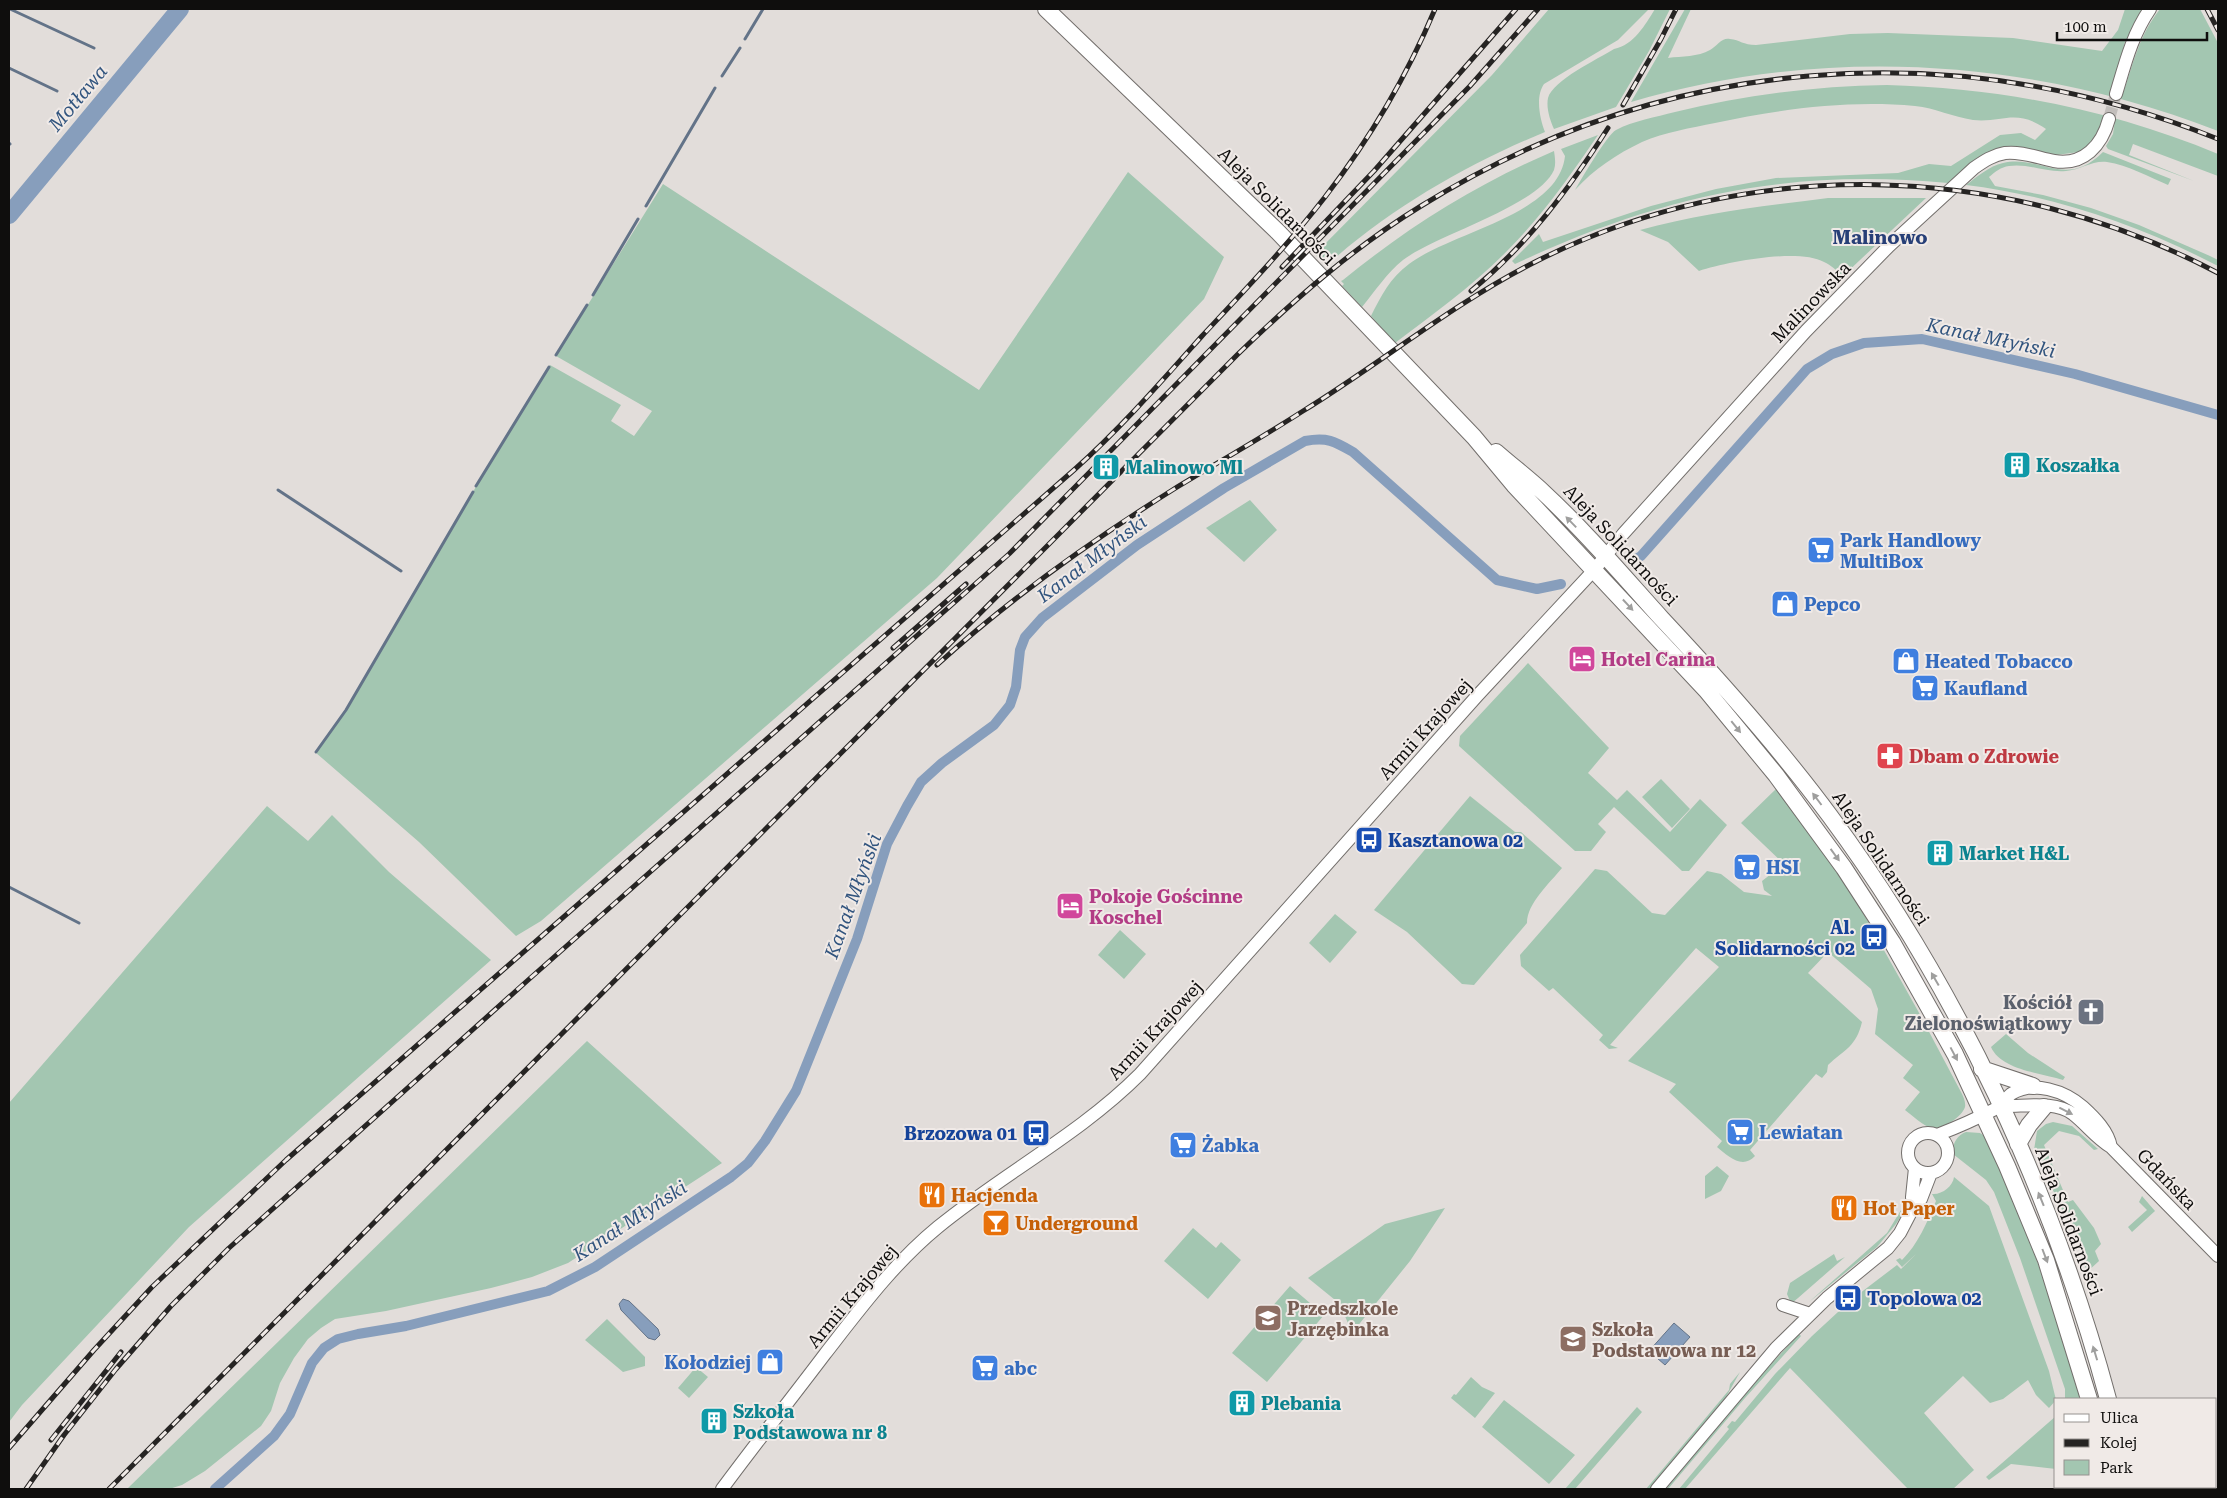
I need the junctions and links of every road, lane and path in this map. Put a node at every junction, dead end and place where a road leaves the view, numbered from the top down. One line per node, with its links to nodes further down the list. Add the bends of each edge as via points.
1 (1046, 9): 5 (main road, Aleja Solidarności, via 1278,232 1474,437 1514,485)
2 (2150, 9): 3 (street, via 2130,46)
3 (2116, 94)
4 (2109, 119): 5 (street, Malinowska, via 2099,143 2091,152 2077,159 2061,162 2006,153 1974,168 1889,246 1806,331)
5 (1600, 563): 6 (main road, Aleja Solidarności, one-way to 5, via 1911,937 1831,817 1714,674); 10 (main road, Aleja Solidarności, one-way to 10, via 1776,775 1844,868 1892,942 1955,1054); 24 (street, Armii Krajowej, via 1140,1074 1093,1116 954,1215 911,1252 872,1293)
6 (1982, 1068): 7 (main road); 8 (main road, Aleja Solidarności)
7 (2033, 1086): 8 (street, via 2011,1095); 15 (street, Gdańska, via 2058,1092 2078,1103 2105,1132)
8 (2000, 1106): 9 (street, Gdańska); 10 (street); 13 (main road, Aleja Solidarności)
9 (2044, 1106): 13 (main road); 15 (street, Gdańska, one-way to 15, via 2058,1107 2073,1114 2099,1140)
10 (1984, 1114): 11 (street); 22 (main road, Aleja Solidarności, one-way to 22, via 2046,1260)
11 (1959, 1127): 12 (street); 14 (street)
12 (1938, 1135): 14 (street); 16 (street, via 1923,1133 1912,1140 1908,1157)
13 (2018, 1144): 23 (main road, Aleja Solidarności, one-way to 13, via 2060,1247)
14 (1946, 1145): 17 (street, via 1948,1156 1944,1164)
15 (2112, 1147): 19 (street, Gdańska)
16 (1914, 1168): 17 (street); 18 (street)
17 (1931, 1173): 18 (street)
18 (1914, 1208): 21 (street, via 1888,1248)
19 (2218, 1256)
20 (1782, 1304): 21 (street)
21 (1810, 1314): 25 (street, via 1776,1348)
22 (2089, 1398)
23 (2108, 1398)
24 (722, 1489)
25 (1657, 1489)

